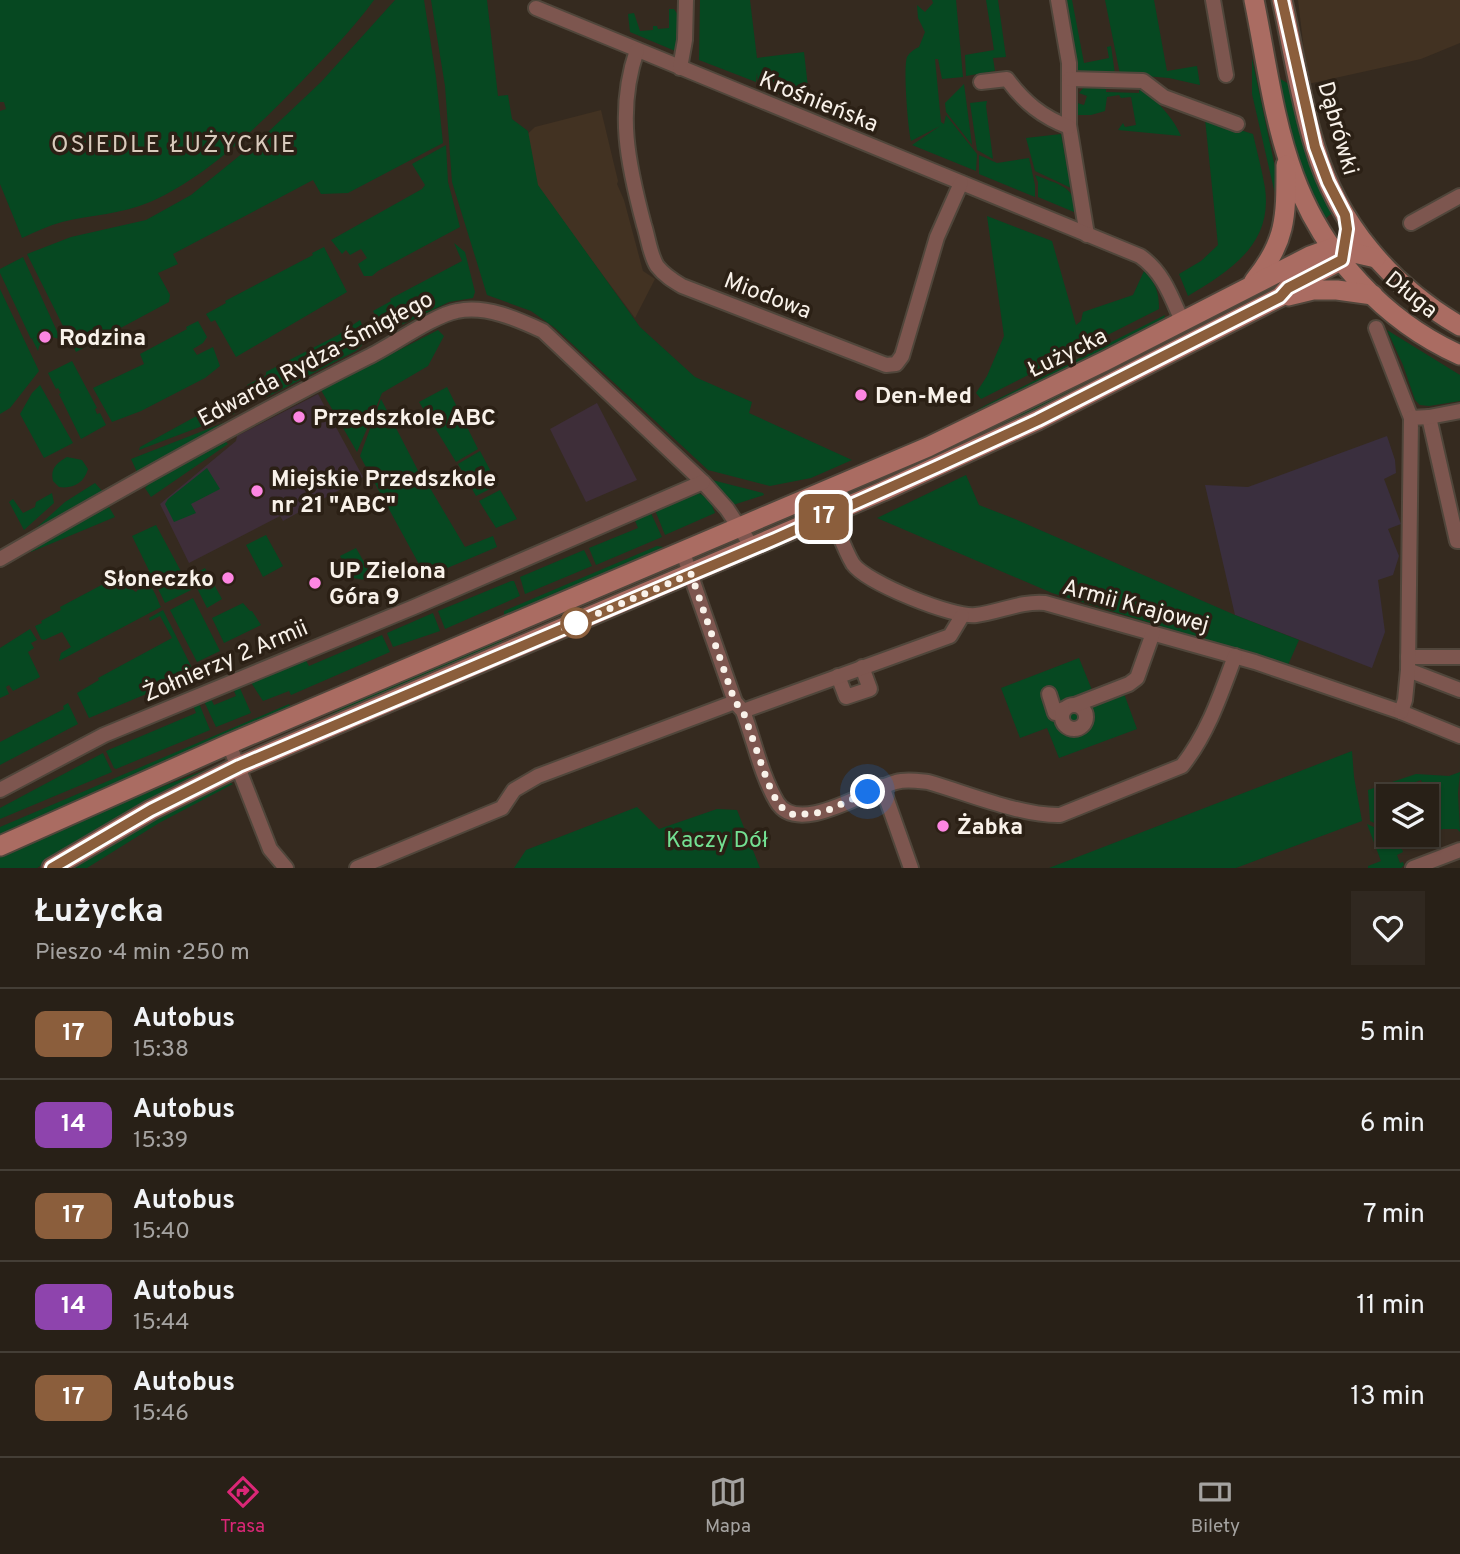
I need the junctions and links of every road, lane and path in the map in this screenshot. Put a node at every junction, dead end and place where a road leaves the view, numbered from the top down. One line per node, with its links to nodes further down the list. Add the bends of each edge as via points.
1 (686, 0): 8 (street)
2 (1058, 0): 10 (street)
3 (1213, 0): 9 (street)
4 (1254, 0): 14 (main road)
5 (1282, 0): 17 (main road, Dąbrówki, via 1315,147)
6 (536, 8): 7 (street, Krośnieńska)
7 (637, 50): 8 (street, Krośnieńska); 15 (street, Miodowa, via 625,103 629,170 655,263 682,286 886,365 896,364 937,237)
8 (680, 68): 15 (street, Krośnieńska)
9 (1226, 75)
10 (1070, 79): 12 (street, via 1132,79 1164,97); 13 (street)
11 (981, 82): 13 (street, via 1007,79 1036,111)
12 (1237, 124)
13 (1069, 127): 19 (street)
14 (1285, 150): 20 (main road, via 1302,196); 22 (main road, via 1286,214 1280,240)
15 (961, 183): 19 (street, Krośnieńska)
16 (1460, 196): 18 (street)
17 (1345, 215): 20 (main road, via 1347,229); 21 (main road, Dąbrówki)
18 (1411, 223)
19 (1087, 235): 25 (street, Krośnieńska, via 1152,264)
20 (1339, 253): 21 (main road); 22 (main road, Łużycka, via 1310,256); 23 (main road, Długa); 24 (main road, Łużycka)
21 (1376, 257): 26 (main road, Długa, via 1418,298)
22 (1250, 287): 25 (main road, Łużycka)
23 (1373, 295): 24 (main road, via 1313,290); 28 (main road, Długa, via 1410,326)
24 (1280, 297): 33 (main road, Łużycka, via 1038,420)
25 (1182, 321): 34 (main road, Łużycka, via 975,424)
26 (1460, 326)
27 (1376, 328): 31 (street)
28 (1460, 355)
29 (1460, 411): 30 (street)
30 (1429, 417): 31 (street); 35 (street)
31 (1411, 418): 44 (street)
32 (703, 482): 34 (street, Edwarda Rydza-Śmigłego); 38 (street, Edwarda Rydza-Śmigłego, via 543,331 513,317 468,309 449,312 255,415); 55 (street, Żołnierzy 2 Armii, via 104,735)
33 (836, 512): 36 (main road, Łużycka); 40 (street, Armii Krajowej, via 855,565 868,577)
34 (740, 527): 36 (street, Edwarda Rydza-Śmigłego); 37 (main road, Łużycka)
35 (1460, 541)
36 (753, 548): 39 (main road, Łużycka)
37 (682, 550): 39 (street); 52 (main road, Łużycka)
38 (0, 559)
39 (691, 574): 49 (street); 53 (main road, Łużycka)
40 (962, 616): 41 (street, Armii Krajowej, via 1045,603); 45 (street, via 950,636)
41 (1153, 633): 42 (street, Armii Krajowej); 48 (street, via 1137,678 1129,684 1055,713)
42 (1235, 656): 50 (street, Armii Krajowej); 54 (street, via 1218,703 1182,765 1060,815 1028,811 928,782 898,781)
43 (1460, 657): 44 (street)
44 (1408, 664): 47 (street); 50 (street)
45 (863, 667): 46 (street); 46 (street, via 870,689 846,697)
46 (838, 676): 49 (street)
47 (1460, 690)
48 (1049, 694)
49 (739, 706): 54 (street, via 768,783 785,810 794,815 824,812); 61 (street, via 538,776 521,784 502,808)
50 (1401, 712): 51 (street, Armii Krajowej)
51 (1460, 736)
52 (229, 744): 53 (street); 56 (main road, Łużycka)
53 (239, 766): 59 (main road, Łużycka, via 151,810); 60 (street, via 270,849)
54 (882, 786): 62 (street)
55 (0, 790)
56 (0, 846)
57 (1460, 850): 58 (street)
58 (1440, 863): 63 (street)
59 (52, 868)
60 (286, 868)
61 (357, 868)
62 (911, 868)
63 (1413, 868)

